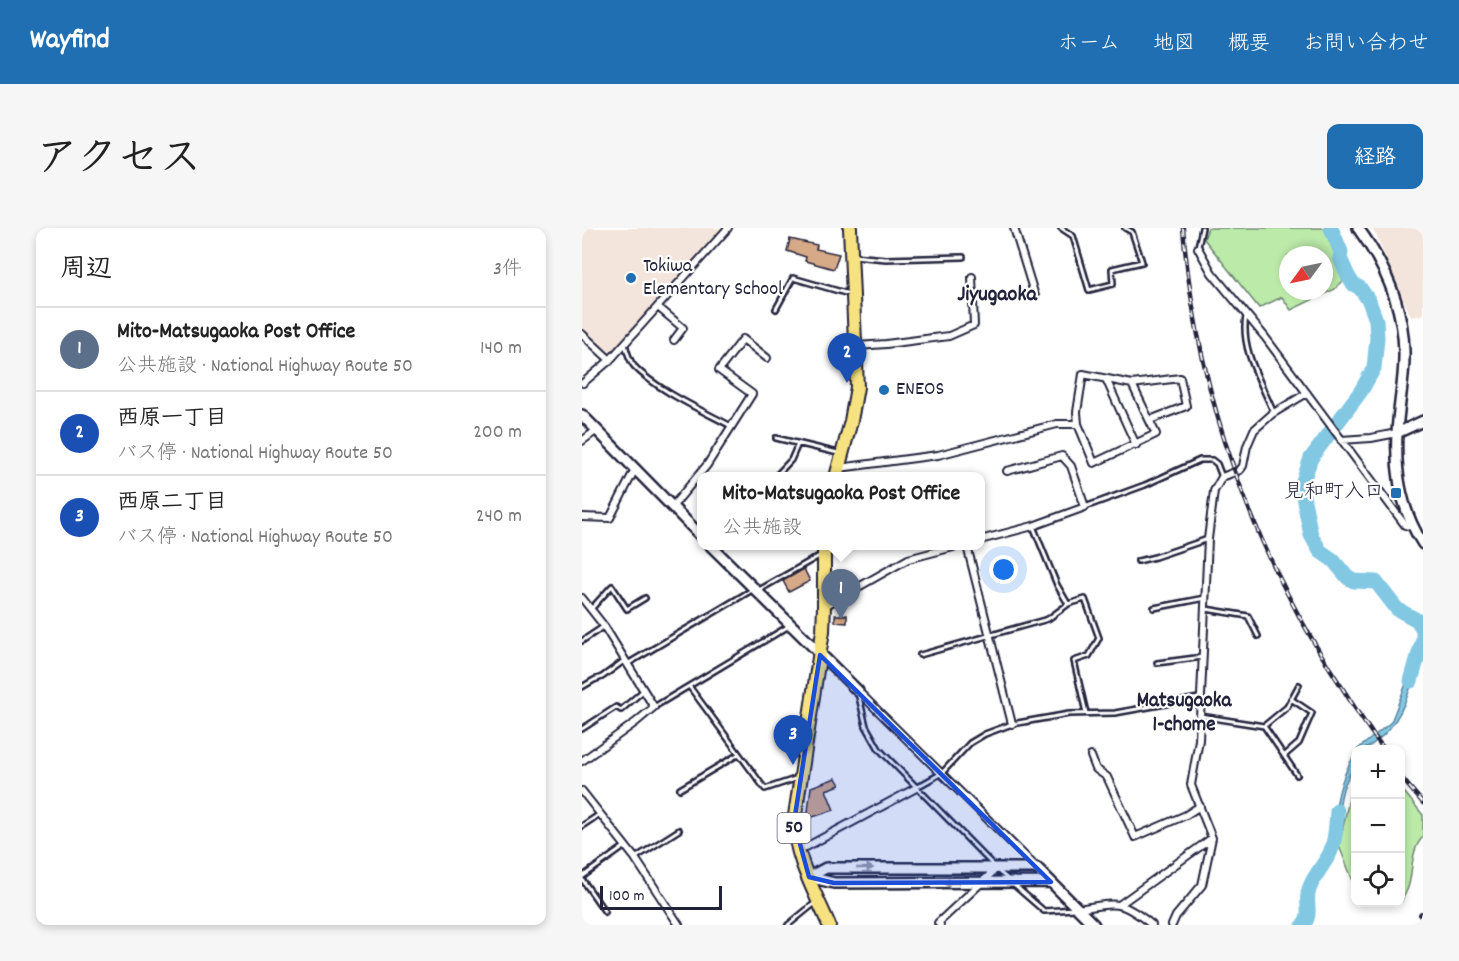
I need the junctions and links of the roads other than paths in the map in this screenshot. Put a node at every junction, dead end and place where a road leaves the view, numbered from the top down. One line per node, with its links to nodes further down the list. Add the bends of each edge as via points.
1 (728, 228): 14 (street)
2 (850, 228): 9 (highway)
3 (1014, 228): 13 (street)
4 (1061, 228): 5 (lane, via 1072,237 1089,290 1113,284 1112,269 1142,262 1132,232)
5 (1125, 228)
6 (1202, 228): 8 (lane)
7 (1358, 228): 34 (street, via 1390,283 1401,320 1404,353)
8 (1198, 248): 16 (street, via 1212,273)
9 (852, 256): 10 (lane); 12 (highway)
10 (963, 256)
11 (972, 277): 20 (street, via 974,325 948,336)
12 (853, 295): 15 (lane, via 793,278); 20 (highway)
13 (1035, 297)
14 (658, 307): 18 (street, via 683,328); 19 (street)
15 (776, 309)
16 (1246, 315): 26 (street); 27 (lane, via 1246,347)
17 (582, 334): 22 (street)
18 (674, 340)
19 (625, 344): 22 (street); 32 (lane, via 634,366 648,378)
20 (857, 346): 40 (highway, via 857,394)
21 (767, 358): 32 (street, via 743,339 719,370 752,394)
22 (610, 360): 24 (street)
23 (1106, 379): 25 (street); 31 (street, via 1083,374); 39 (street)
24 (583, 383)
25 (1132, 384): 29 (street); 29 (street, via 1180,378 1186,406)
26 (1307, 393): 27 (street); 36 (street)
27 (1274, 413): 47 (street, via 1254,430 1240,470)
28 (582, 415): 33 (street)
29 (1150, 420): 39 (street, via 1156,434)
30 (1423, 421): 34 (street)
31 (1078, 424): 39 (street, via 1094,463); 45 (street, via 1057,424 938,454)
32 (731, 426): 43 (street)
33 (597, 430): 37 (street); 41 (street)
34 (1397, 433): 36 (street); 52 (street, via 1401,492)
35 (776, 438): 38 (lane)
36 (1340, 439): 52 (street, via 1405,525)
37 (582, 441)
38 (799, 444): 40 (lane); 44 (lane)
39 (1136, 445)
40 (843, 454): 45 (highway)
41 (635, 469): 48 (street); 50 (street, via 609,518)
42 (1006, 471): 49 (street, via 1062,456 1071,466)
43 (701, 472)
44 (780, 472)
45 (837, 472)
46 (697, 477): 48 (street)
47 (1222, 477): 49 (lane, via 1212,460 1200,460); 55 (street, via 1211,501)
48 (672, 507): 53 (street)
49 (1085, 507): 51 (street)
50 (582, 517)
51 (1033, 526): 54 (street); 67 (lane)
52 (1413, 527): 56 (street)
53 (697, 531)
54 (985, 539)
55 (1208, 539): 62 (lane); 66 (street)
56 (1423, 544)
57 (715, 550): 63 (street)
58 (822, 550): 63 (lane)
59 (824, 550): 68 (highway, 50)
60 (942, 550): 68 (street, via 908,559)
61 (969, 550): 74 (street)
62 (1138, 561)
63 (756, 590): 72 (street); 80 (lane)
64 (582, 598): 70 (street)
65 (645, 598): 70 (lane, via 627,609 612,586)
66 (1205, 598): 69 (lane); 71 (street)
67 (1068, 604): 74 (lane, via 1048,619); 90 (lane, via 1085,599 1099,638 1089,656 1074,661)
68 (824, 606): 77 (highway, 50)
69 (1154, 608)
70 (591, 609): 73 (street)
71 (1205, 609): 75 (lane, via 1248,616); 79 (street)
72 (791, 625): 77 (street); 83 (lane)
73 (604, 626): 76 (lane); 80 (street)
74 (988, 636): 78 (lane); 92 (street)
75 (1258, 636)
76 (582, 641)
77 (820, 655): 86 (street); 101 (highway, 50)
78 (920, 655)
79 (1203, 657): 81 (lane); 87 (street)
80 (626, 662): 84 (lane); 85 (street)
81 (1158, 663)
82 (1299, 685): 88 (lane)
83 (689, 686): 89 (lane); 95 (lane)
84 (582, 687)
85 (644, 690): 89 (street); 94 (lane, via 621,710 616,707)
86 (858, 691): 99 (street); 102 (lane, via 866,726 879,749)
87 (1201, 697): 90 (lane, via 1115,713); 91 (street)
88 (1291, 699): 93 (lane); 97 (lane, via 1312,713 1299,743)
89 (654, 707): 98 (street)
90 (1086, 714): 92 (lane)
91 (1200, 716): 93 (lane); 105 (street, via 1191,785)
92 (1012, 724): 99 (lane, via 970,744)
93 (1264, 726): 97 (lane)
94 (582, 729)
95 (739, 754): 101 (lane, via 765,789); 103 (lane)
96 (1091, 756): 105 (street, via 1096,769 1107,777 1135,837)
97 (1284, 756): 100 (lane)
98 (582, 760)
99 (942, 773): 102 (lane); 114 (street)
100 (1297, 775)
101 (800, 777): 111 (highway, 50, via 794,822)
102 (916, 788): 111 (street); 113 (lane)
103 (680, 789)
104 (582, 791): 106 (street)
105 (1200, 806): 109 (street)
106 (600, 814): 107 (lane); 110 (street)
107 (582, 826)
108 (680, 830): 112 (lane)
109 (1212, 838): 121 (street); 130 (street, via 1202,885)
110 (625, 846): 112 (street); 116 (lane)
111 (798, 848): 115 (highway, 50)
112 (635, 858): 124 (street)
113 (996, 868): 114 (street); 115 (street, one-way to 113, via 826,868); 117 (lane); 119 (street)
114 (1037, 868): 118 (street)
115 (809, 877): 119 (street, one-way to 115, via 834,883); 120 (highway, 50)
116 (582, 878): 123 (lane)
117 (1012, 882): 118 (street); 119 (street); 122 (lane, via 1044,911)
118 (1051, 882): 122 (street)
119 (981, 883): 127 (street)
120 (819, 901): 125 (lane); 126 (highway, 50)
121 (1119, 904): 122 (street); 129 (street, via 1131,908)
122 (1078, 909): 128 (street)
123 (605, 912)
124 (679, 925)
125 (788, 925)
126 (830, 925)
127 (940, 925)
128 (1095, 925)
129 (1152, 925)
130 (1172, 925)

